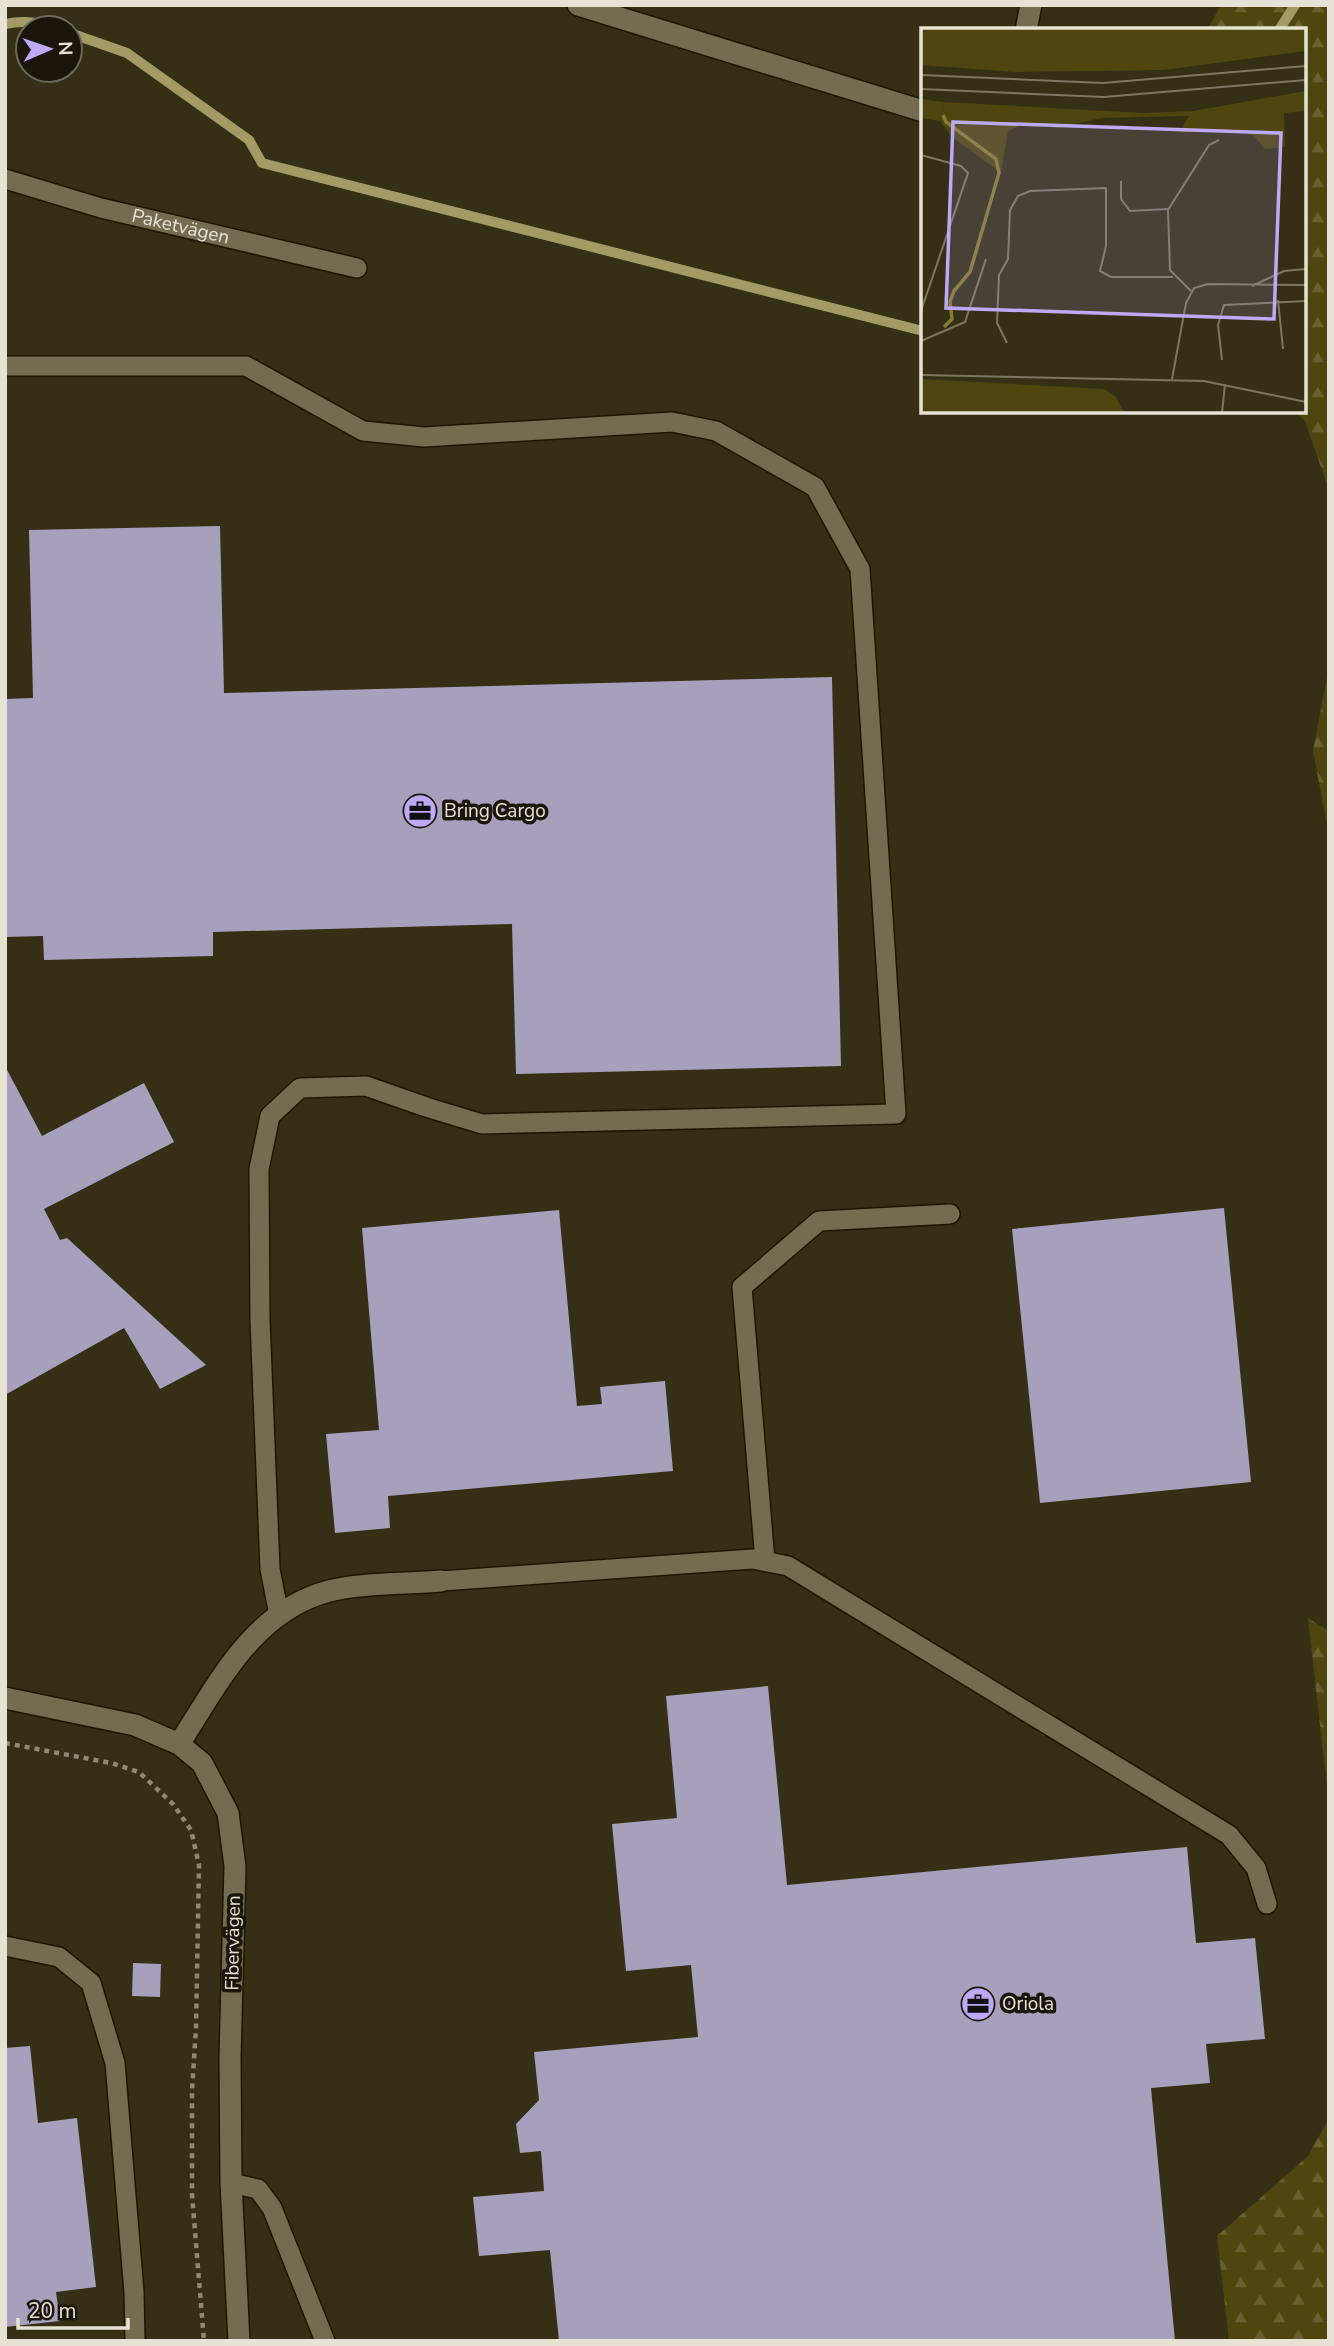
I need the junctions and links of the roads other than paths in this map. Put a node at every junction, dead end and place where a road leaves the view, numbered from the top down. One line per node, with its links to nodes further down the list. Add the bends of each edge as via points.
1 (578, 5): 4 (street)
2 (1031, 5): 3 (street)
3 (1026, 28)
4 (921, 110)
5 (5, 179): 6 (lane, Paketvägen, via 101,208)
6 (357, 268)
7 (5, 366): 11 (lane, via 246,366 363,431 424,437 672,422 716,431 815,486 860,569 896,1114 482,1124 366,1086 300,1088 270,1116 259,1169 270,1569)
8 (950, 1214): 9 (lane, via 819,1222 742,1287)
9 (765, 1561): 10 (lane); 14 (lane, via 788,1566 1229,1835 1255,1868)
10 (441, 1581): 11 (street, via 330,1591)
11 (279, 1615): 13 (street, via 253,1635)
12 (5, 1698): 13 (street, Fibervägen, via 135,1725)
13 (179, 1744): 16 (street, Fibervägen, via 202,1763 228,1813 235,1866)
14 (1267, 1904)
15 (5, 1946): 17 (lane, via 59,1957 91,1983 115,2063)
16 (231, 2183): 18 (street, Fibervägen); 19 (lane, via 258,2189 272,2208)
17 (135, 2341)
18 (239, 2341)
19 (325, 2341)

